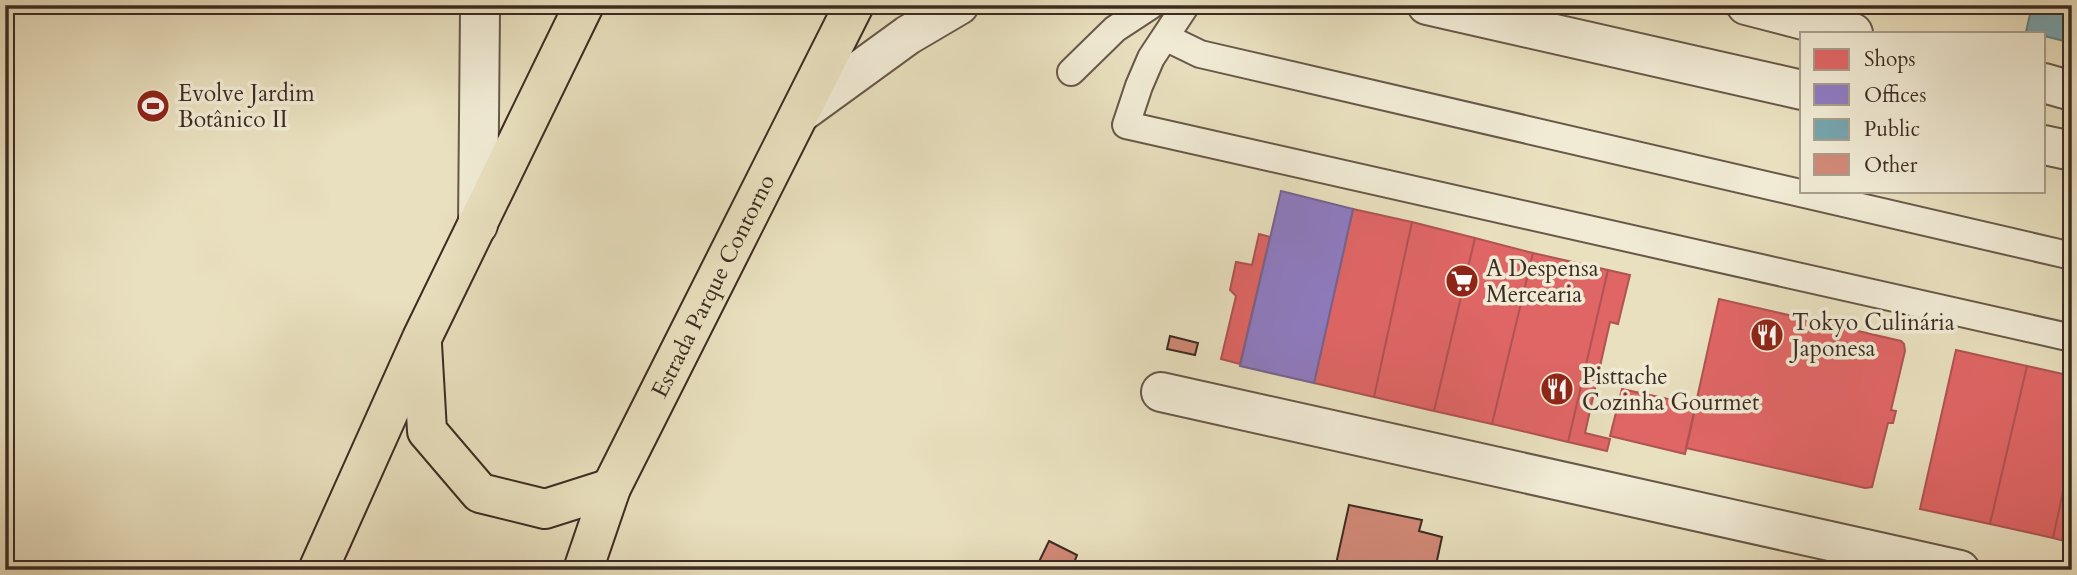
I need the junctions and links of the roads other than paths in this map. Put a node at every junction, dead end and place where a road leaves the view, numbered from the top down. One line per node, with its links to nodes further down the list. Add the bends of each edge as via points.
1 (482, 5): 18 (street)
2 (584, 5): 18 (highway)
3 (855, 5): 15 (highway, Estrada Parque Contorno)
4 (959, 5): 15 (street, via 908,35)
5 (1186, 5): 10 (lane)
6 (1427, 5): 13 (street)
7 (1746, 5): 9 (street)
8 (1150, 6): 10 (lane); 11 (lane, via 1115,29)
9 (1849, 32)
10 (1158, 48): 19 (lane); 21 (lane, via 1126,125)
11 (1072, 72)
12 (2046, 84): 14 (street)
13 (1800, 90)
14 (2072, 91)
15 (802, 112): 23 (highway, Estrada Parque Contorno)
16 (2046, 145): 17 (street)
17 (2072, 151)
18 (478, 225): 20 (highway)
19 (2072, 256)
20 (422, 338): 23 (highway, via 427,431 480,493 545,509); 24 (highway)
21 (2072, 338)
22 (1161, 392): 26 (street)
23 (611, 488): 25 (highway, Estrada Parque Contorno)
24 (318, 570)
25 (583, 570)
26 (1960, 570)

